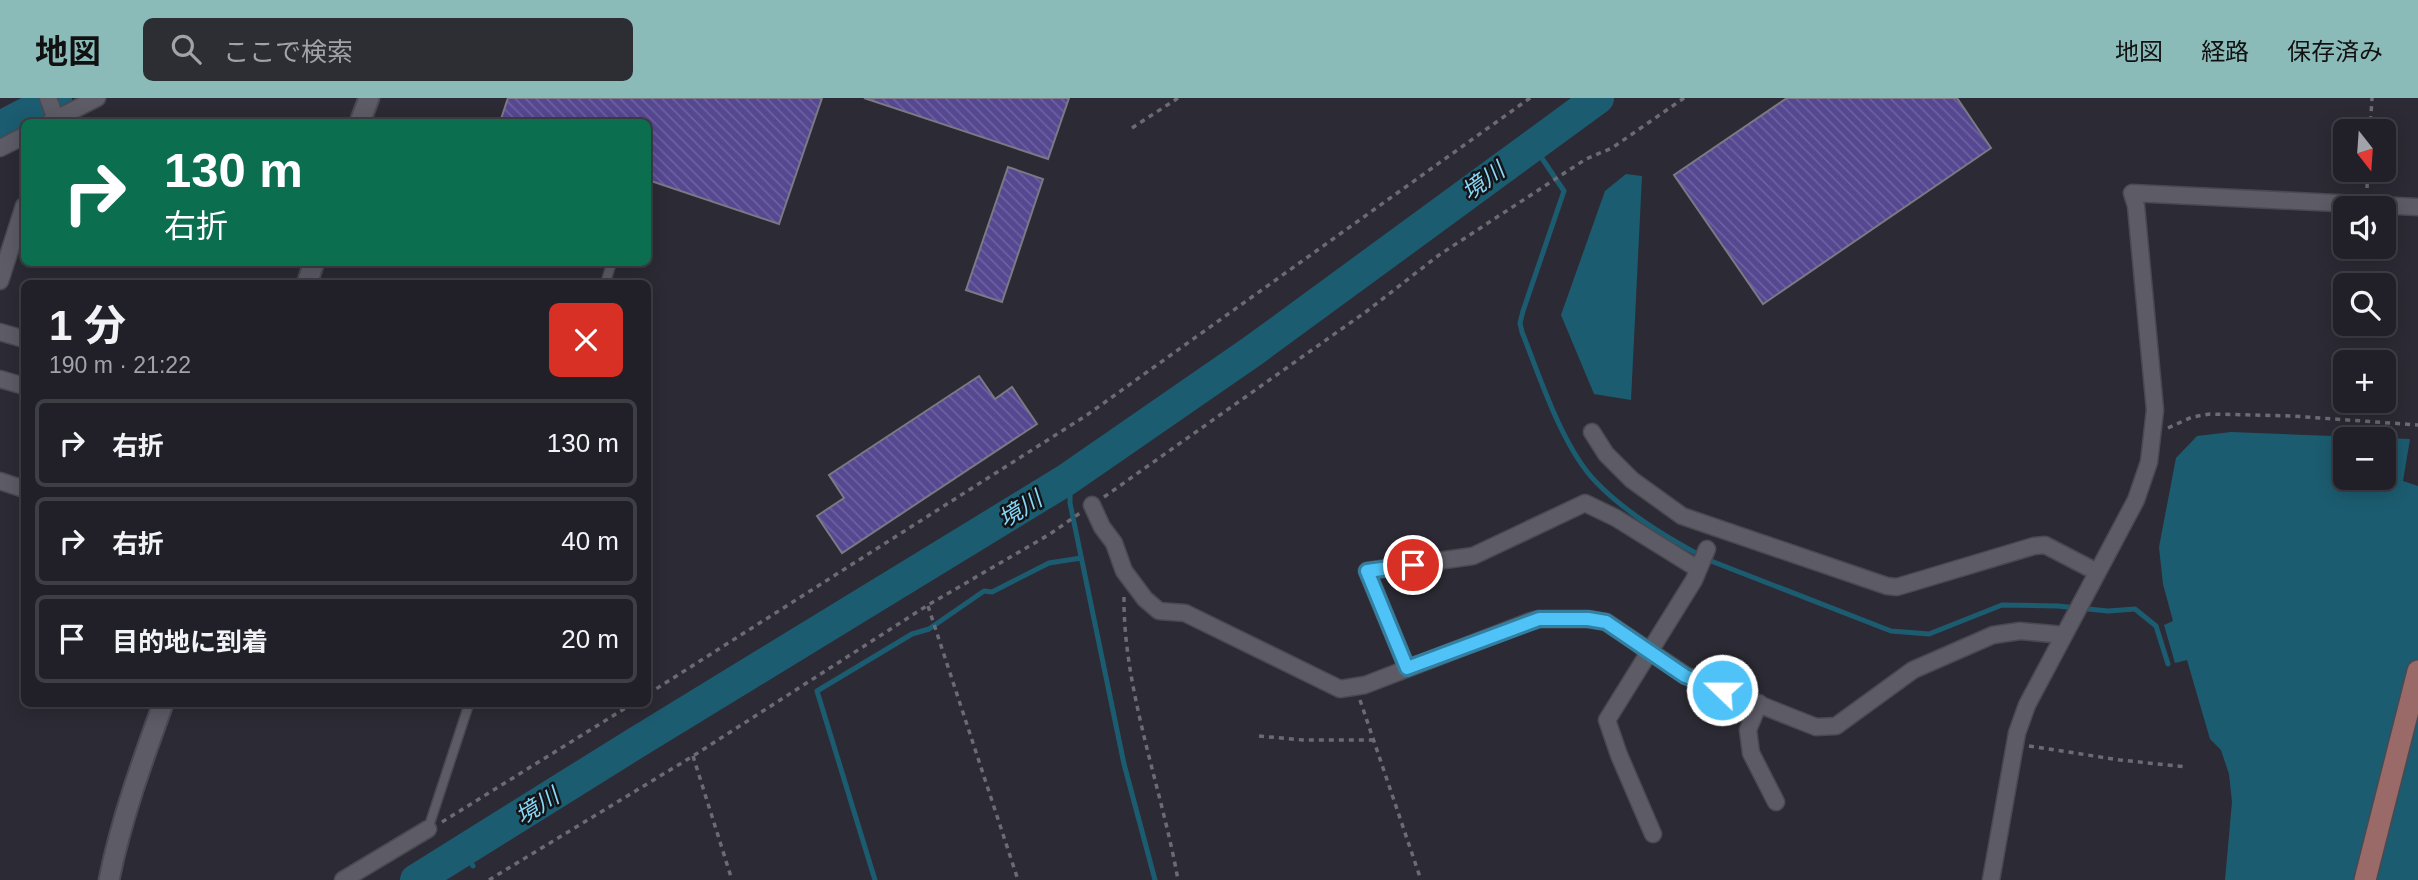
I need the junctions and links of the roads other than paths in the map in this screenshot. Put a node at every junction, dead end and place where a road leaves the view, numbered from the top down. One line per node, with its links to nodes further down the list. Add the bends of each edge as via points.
1 (97, 98): 3 (street)
2 (369, 98): 4 (street)
3 (53, 115)
4 (361, 119)
5 (21, 138): 6 (street)
6 (0, 148)
7 (2418, 206): 20 (street, via 2132,193 2153,375 2154,435 2136,500)
8 (21, 215): 9 (street)
9 (0, 281)
10 (0, 332): 11 (street)
11 (21, 338)
12 (0, 379): 13 (street)
13 (21, 385)
14 (1592, 432): 20 (street, via 1632,480 1682,516 1887,586 2045,545)
15 (0, 481): 16 (street)
16 (21, 488)
17 (1092, 505): 23 (street, via 1124,571 1159,611 1185,613 1340,689)
18 (1707, 548): 19 (street)
19 (1698, 569): 22 (street); 23 (street, via 1585,503 1473,556 1367,571)
20 (2097, 572): 21 (street)
21 (2064, 635): 25 (street, via 2020,631 1993,635 1913,670 1836,726 1816,727); 33 (street, via 2027,705 2015,744)
22 (1649, 651): 23 (street, via 1606,622 1539,619); 25 (street, via 1685,676); 30 (street, via 1607,720)
23 (1407, 668)
24 (2418, 671): 34 (main road)
25 (1759, 703): 28 (street, via 1748,730 1751,753)
26 (162, 707): 31 (street, via 132,792)
27 (468, 707): 29 (lane)
28 (1776, 802)
29 (428, 829): 32 (street)
30 (1653, 834)
31 (109, 880)
32 (342, 880)
33 (1991, 880)
34 (2365, 880)

